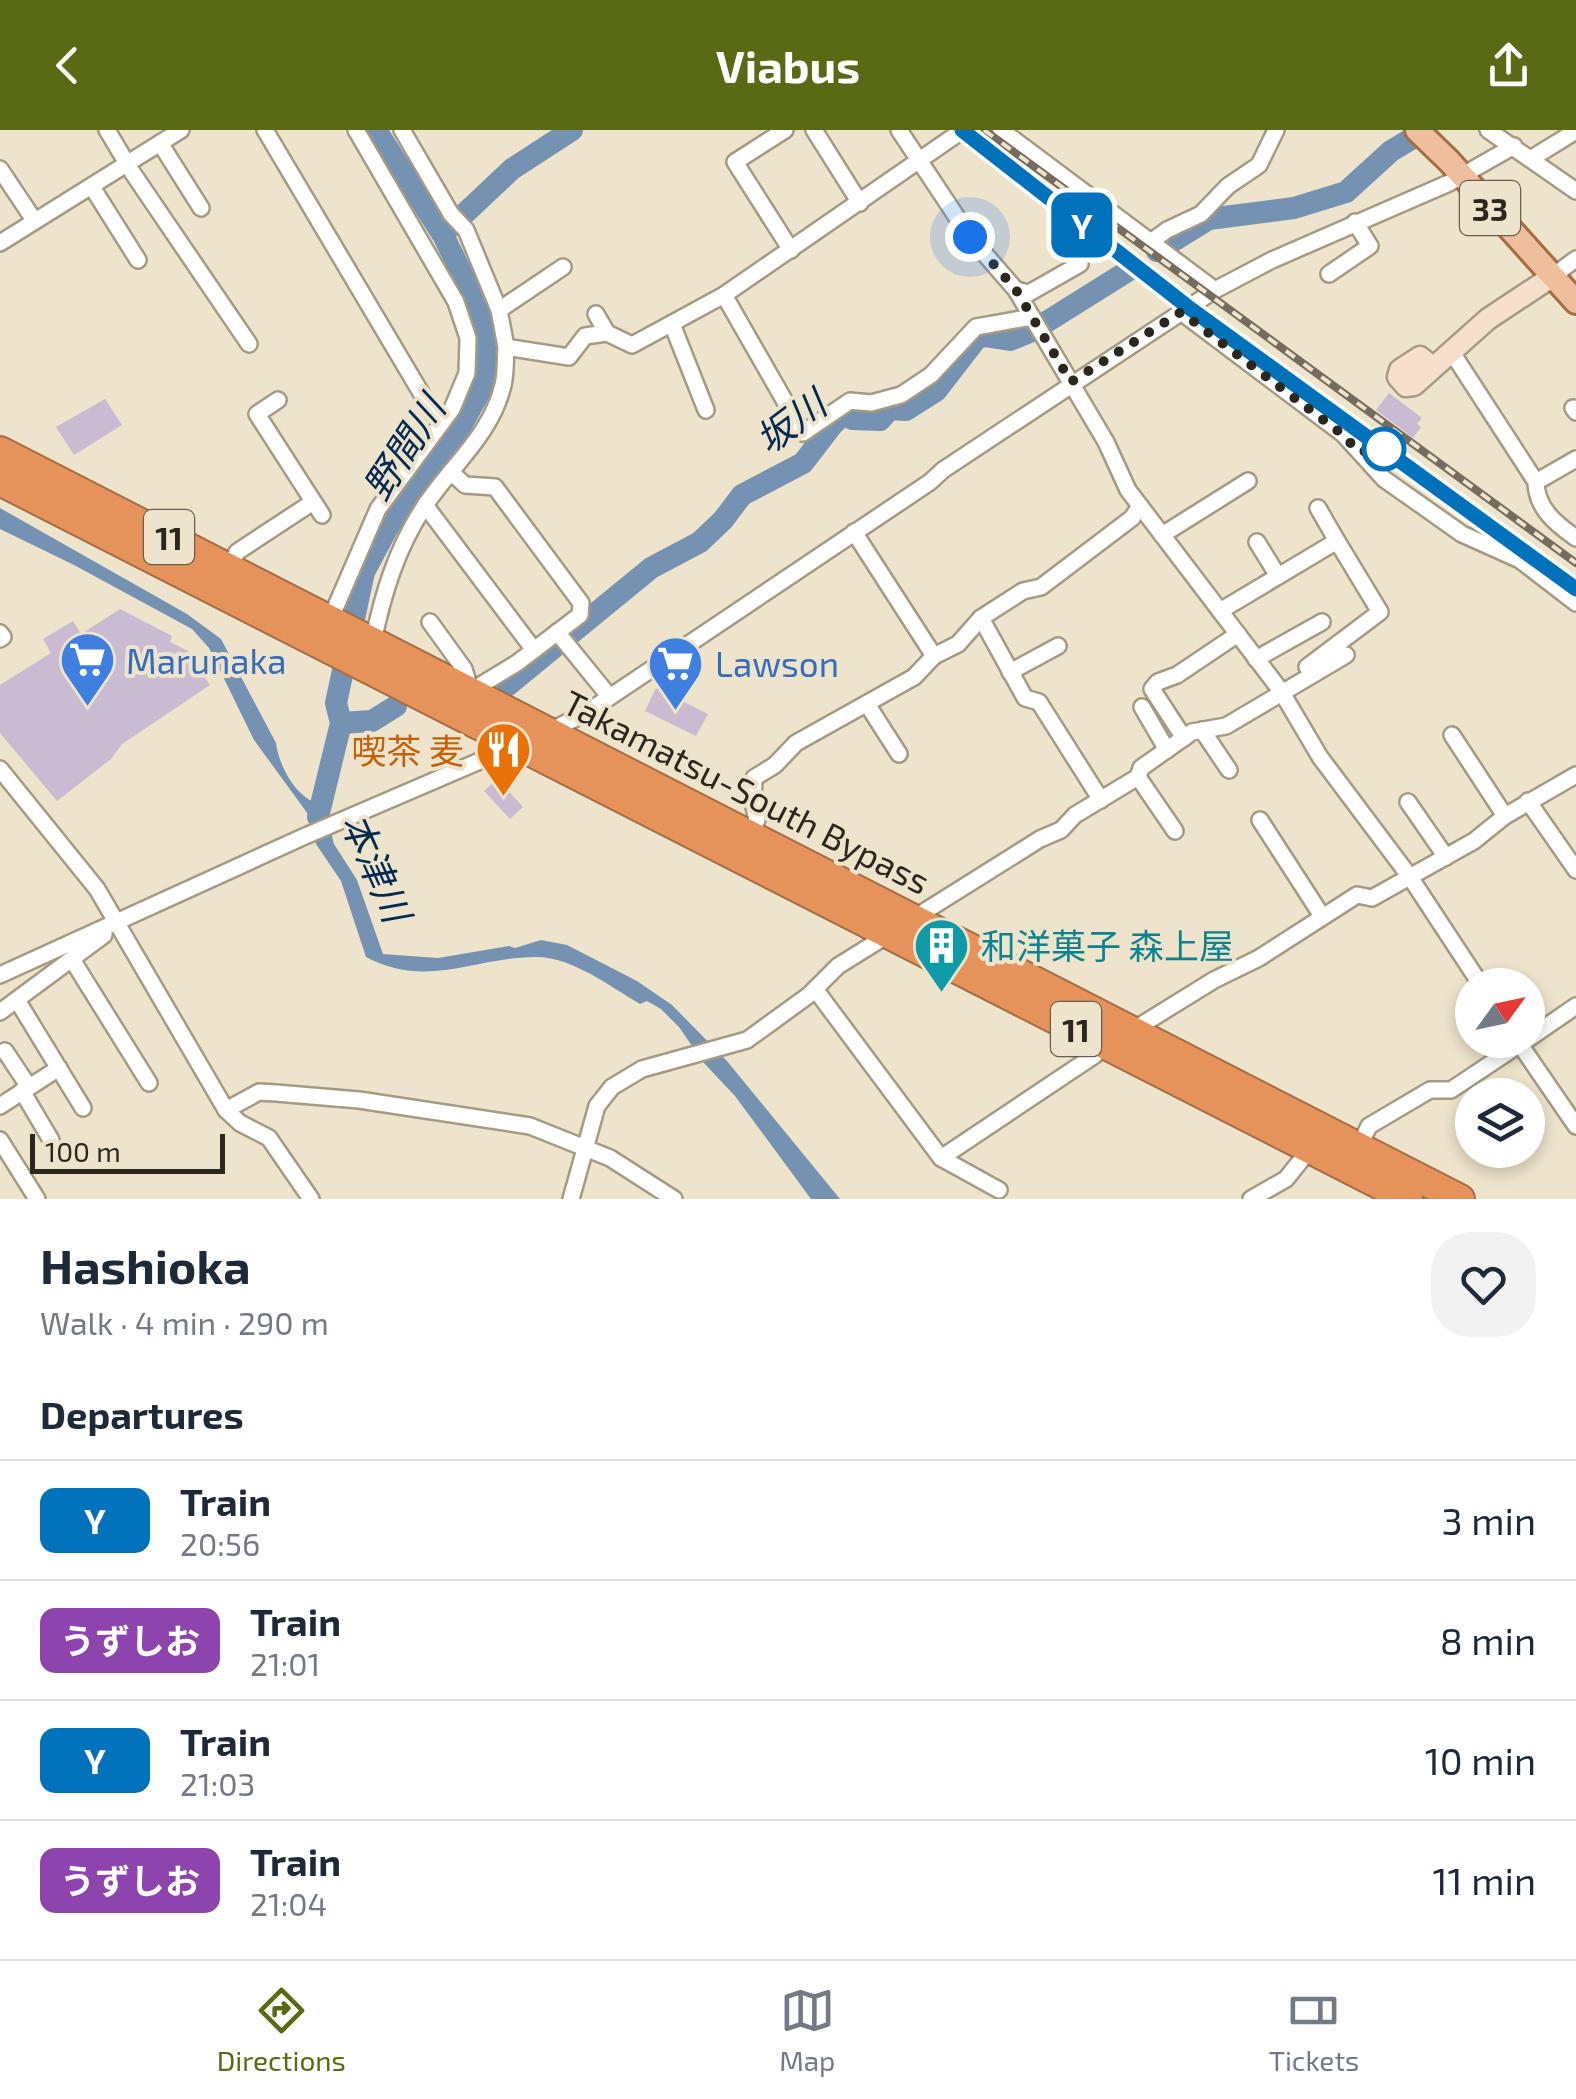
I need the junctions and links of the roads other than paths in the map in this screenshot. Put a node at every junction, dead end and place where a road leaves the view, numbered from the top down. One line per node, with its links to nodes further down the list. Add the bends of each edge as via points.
1 (108, 130): 20 (street)
2 (144, 130): 16 (street)
3 (181, 130): 16 (street)
4 (265, 130): 55 (street, via 433,413)
5 (356, 130): 55 (street, via 456,302 468,338 466,373)
6 (402, 130): 42 (street, via 466,230)
7 (785, 130): 31 (street, via 735,162)
8 (814, 130): 25 (street)
9 (899, 130): 19 (street)
10 (964, 130): 19 (street)
11 (1001, 130): 29 (street)
12 (1276, 130): 29 (street, via 1258,166 1201,214)
13 (1488, 130): 17 (street)
14 (1576, 131): 18 (street)
15 (1422, 135): 22 (main road, 33)
16 (157, 145): 20 (street); 26 (street)
17 (1514, 146): 18 (street); 22 (street)
18 (1532, 158): 24 (street)
19 (920, 162): 25 (street); 38 (street)
20 (130, 164): 23 (street); 48 (street)
21 (0, 170): 27 (street)
22 (1462, 175): 28 (street); 37 (main road, 33)
23 (92, 187): 27 (street); 32 (street)
24 (1576, 191)
25 (860, 203): 31 (street)
26 (200, 208)
27 (34, 220): 30 (street)
28 (1355, 222): 36 (street, via 1370,246); 39 (street)
29 (1152, 241): 39 (street)
30 (0, 243)
31 (791, 250): 40 (street)
32 (138, 260)
33 (1576, 260): 37 (street)
34 (1080, 264): 38 (street, via 1029,293)
35 (563, 266): 42 (street)
36 (1329, 274)
37 (1553, 276): 41 (main road, 33); 50 (main road)
38 (1016, 290): 45 (street)
39 (1215, 290): 43 (street)
40 (724, 295): 45 (street, via 803,433 850,401 901,395 976,327); 46 (street)
41 (1576, 302)
42 (498, 310): 49 (street)
43 (1181, 312): 52 (street); 72 (street, via 1342,434 1384,479 1462,534 1520,560)
44 (596, 314): 47 (street)
45 (1036, 323): 52 (street)
46 (672, 324): 47 (street, via 632,346); 54 (street)
47 (607, 334): 49 (street, via 585,336 569,357)
48 (249, 344)
49 (506, 347): 58 (street, via 503,386 478,438)
50 (1451, 351): 51 (main road); 61 (street)
51 (1432, 368)
52 (1071, 382): 63 (street); 65 (street)
53 (278, 400): 70 (street, via 257,414 318,508 238,552)
54 (706, 410)
55 (445, 418): 77 (street, via 378,509)
56 (0, 451): 70 (highway, Takamatsu-South Bypass / 11)
57 (1576, 459): 61 (street)
58 (452, 472): 62 (street); 79 (street, via 464,486 495,487 581,603)
59 (0, 481): 77 (highway, Takamatsu-South Bypass / 11)
60 (1248, 481): 66 (street)
61 (1536, 482): 67 (street, via 1536,497)
62 (426, 504): 81 (street); 82 (street, via 398,553)
63 (1140, 506): 66 (street); 74 (street, via 1041,586)
64 (1318, 508): 68 (street)
65 (854, 532): 84 (street); 89 (street)
66 (1162, 535): 73 (street)
67 (1576, 538)
68 (1337, 540): 71 (street); 87 (street, via 1380,612)
69 (1256, 542): 71 (street)
70 (230, 568): 77 (highway, Takamatsu-South Bypass / 11)
71 (1278, 576): 73 (street)
72 (1576, 603)
73 (1220, 611): 78 (street)
74 (981, 618): 84 (street, via 958,644); 86 (street)
75 (430, 622): 88 (street, via 464,669)
76 (1322, 622): 85 (street)
77 (333, 631): 82 (highway, Takamatsu-South Bypass / 11)
78 (1238, 634): 85 (street); 95 (street, via 1152,690)
79 (562, 638): 81 (street); 89 (street)
80 (1058, 646): 86 (street)
81 (534, 650): 88 (street)
82 (371, 655): 88 (highway, Takamatsu-South Bypass / 11); 96 (highway, Takamatsu-South Bypass / 11)
83 (1346, 655): 87 (street)
84 (934, 656): 90 (street, via 914,677)
85 (1256, 659): 87 (street)
86 (1010, 672): 103 (street, via 1025,698 1039,702)
87 (1278, 688): 92 (street, via 1226,726); 112 (street)
88 (471, 692): 93 (highway, Takamatsu-South Bypass / 11)
89 (609, 696): 93 (street)
90 (867, 704): 98 (street); 109 (street, via 796,743 754,778 757,820)
91 (1142, 707): 97 (street)
92 (1202, 730): 95 (street); 100 (street)
93 (549, 732): 96 (street); 109 (highway, Takamatsu-South Bypass / 11)
94 (1452, 735): 106 (street)
95 (1184, 738): 97 (street)
96 (517, 745): 114 (street); 115 (highway, Takamatsu-South Bypass / 11)
97 (1167, 750): 102 (street)
98 (899, 754)
99 (0, 769): 114 (street)
100 (1229, 770)
101 (1576, 775): 104 (street)
102 (1138, 777): 103 (street); 108 (street)
103 (1101, 800): 115 (street)
104 (1528, 800): 106 (street); 111 (street)
105 (1408, 802): 110 (street)
106 (1505, 816): 110 (street)
107 (1260, 820): 113 (street)
108 (1175, 831)
109 (750, 835): 115 (highway, Takamatsu-South Bypass / 11)
110 (1446, 857): 112 (street)
111 (1576, 870)
112 (1410, 878): 113 (street, via 1372,898 1357,895); 117 (street)
113 (1322, 916): 124 (street)
114 (118, 923): 116 (street); 118 (street); 133 (street)
115 (901, 926): 119 (street); 124 (highway, Takamatsu-South Bypass / 11)
116 (73, 961): 120 (street); 129 (street)
117 (1470, 968)
118 (0, 974)
119 (815, 989): 137 (street, via 734,1046 632,1074 603,1095); 140 (street)
120 (17, 1000): 122 (street); 128 (street)
121 (1576, 1006): 123 (street)
122 (0, 1012)
123 (1545, 1026)
124 (1113, 1044): 138 (highway, Takamatsu-South Bypass / 11); 139 (highway, Takamatsu-South Bypass / 11); 140 (street)
125 (4, 1050): 130 (street)
126 (1497, 1058): 138 (street, via 1451,1090 1430,1090 1370,1126)
127 (1533, 1058): 134 (street)
128 (59, 1068): 130 (street); 132 (street)
129 (148, 1083)
130 (26, 1089): 131 (street); 136 (street)
131 (0, 1106)
132 (83, 1108)
133 (226, 1110): 137 (street, via 259,1092 342,1098 530,1126); 143 (street, via 269,1138)
134 (1576, 1126)
135 (0, 1140): 142 (street)
136 (51, 1140)
137 (586, 1147): 144 (street); 145 (street)
138 (1359, 1147): 148 (highway, Takamatsu-South Bypass / 11)
139 (1310, 1149): 146 (street, via 1286,1179); 147 (highway, Takamatsu-South Bypass / 11)
140 (941, 1158): 141 (street)
141 (999, 1190)
142 (35, 1198)
143 (310, 1199)
144 (571, 1199)
145 (674, 1199)
146 (1251, 1199)
147 (1408, 1199)
148 (1460, 1199)

